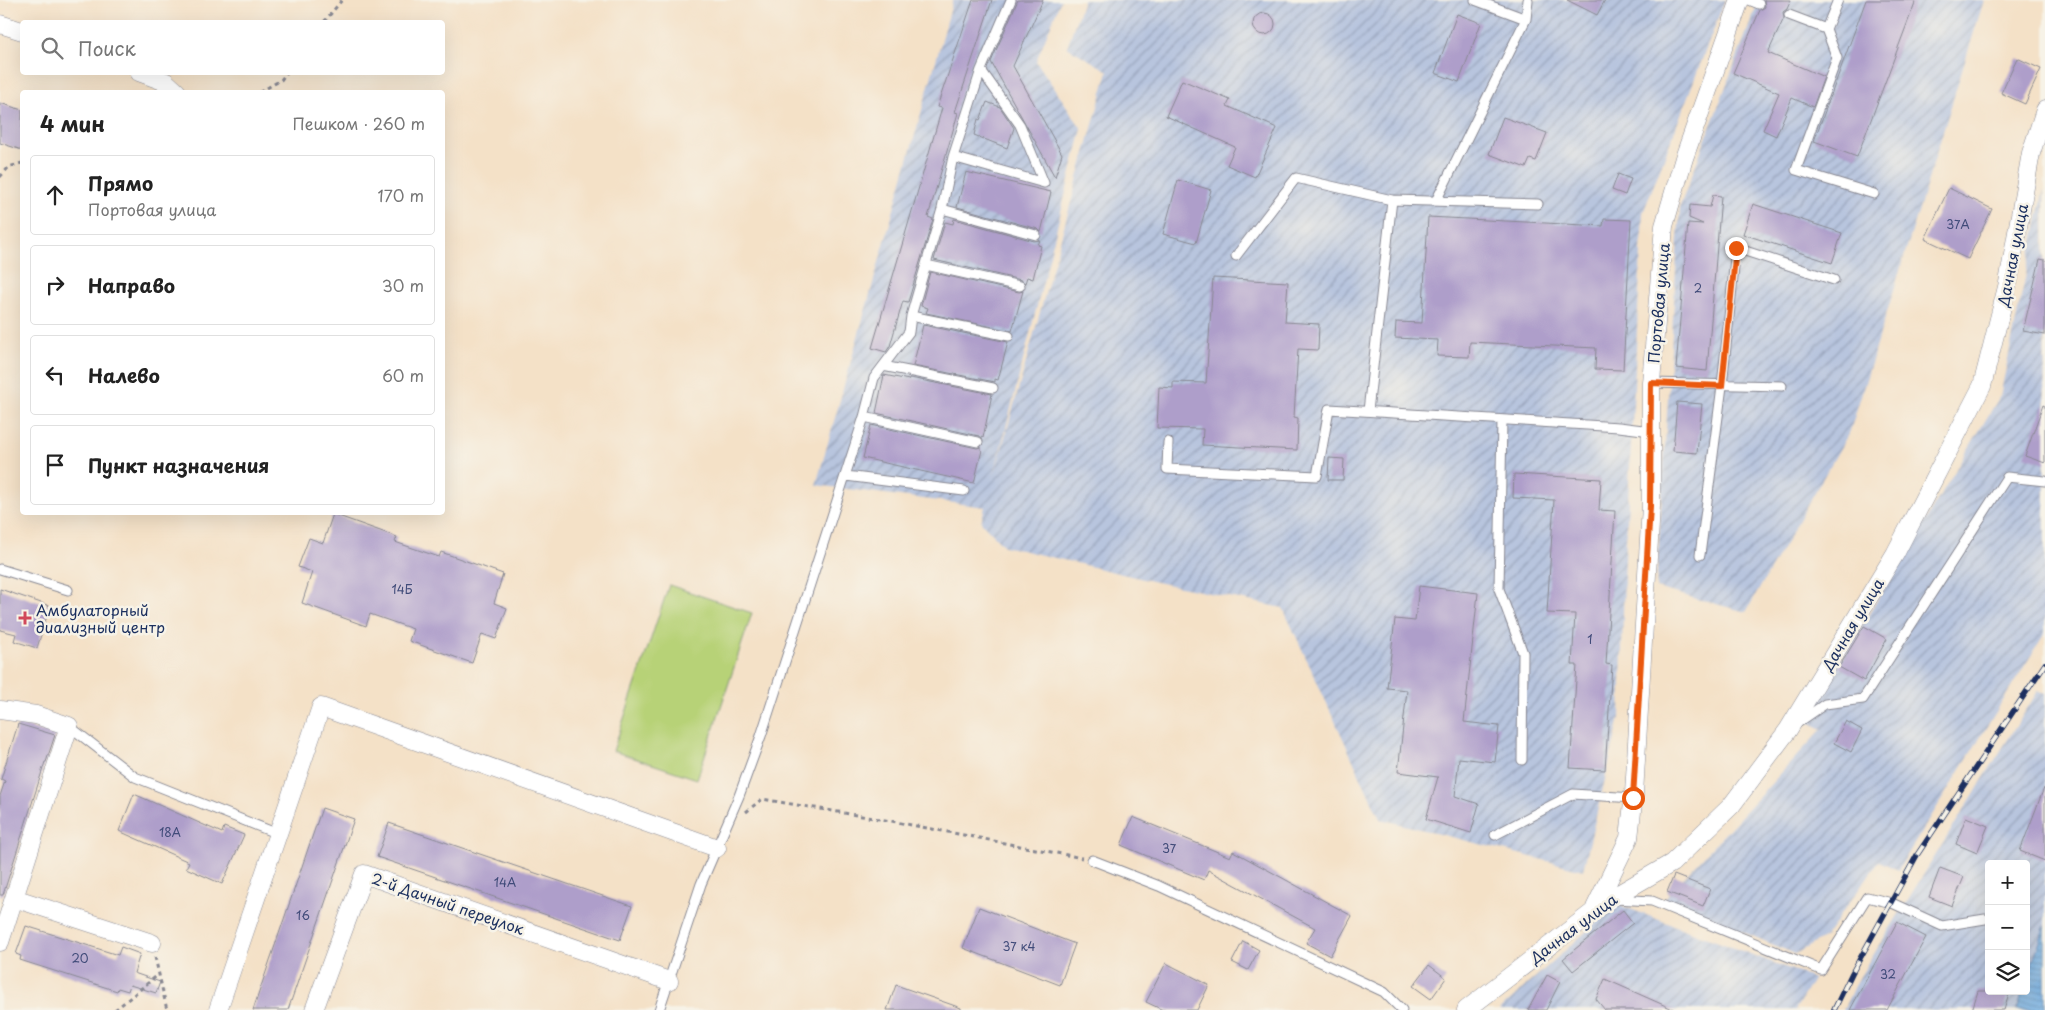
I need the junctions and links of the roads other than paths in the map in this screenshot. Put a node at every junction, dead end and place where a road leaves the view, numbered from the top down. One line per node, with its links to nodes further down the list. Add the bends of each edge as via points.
1 (1011, 0): 13 (lane)
2 (1475, 0): 9 (lane)
3 (1528, 0): 9 (lane)
4 (1740, 0): 31 (street, Портовая улица, via 1684,158 1664,226)
5 (1749, 0): 7 (lane)
6 (1838, 0): 11 (lane)
7 (1758, 4)
8 (1789, 15): 11 (lane)
9 (1526, 19): 20 (lane)
10 (0, 24): 12 (street)
11 (1826, 29): 18 (lane, via 1837,58 1796,170)
12 (20, 30)
13 (982, 70): 17 (lane); 17 (lane, via 1020,125 1044,183)
14 (144, 75): 15 (street)
15 (169, 89)
16 (2045, 110): 49 (street, Дачная улица, via 2031,153 2008,283 1982,386 1895,554)
17 (953, 157): 22 (lane)
18 (1874, 194)
19 (1392, 200): 20 (lane); 24 (lane, via 1296,178); 35 (lane)
20 (1436, 201): 21 (lane)
21 (1538, 204)
22 (942, 209): 23 (lane); 25 (lane)
23 (1036, 236)
24 (1236, 256)
25 (926, 265): 27 (lane); 28 (lane)
26 (1834, 280): 32 (lane, via 1736,248)
27 (1020, 286)
28 (911, 316): 29 (lane); 30 (lane, via 908,332)
29 (1009, 336)
30 (883, 366): 34 (lane); 36 (lane, via 874,378)
31 (1651, 383): 32 (lane); 38 (street, Портовая улица)
32 (1722, 386): 33 (lane); 44 (lane)
33 (1782, 386)
34 (993, 388)
35 (1368, 411): 37 (lane); 40 (lane, via 1329,409 1317,476 1167,469)
36 (864, 418): 39 (lane); 41 (lane)
37 (1502, 420): 38 (lane); 50 (lane, via 1499,590 1523,653)
38 (1651, 431): 51 (street, Портовая улица, via 1650,506)
39 (978, 442)
40 (1168, 442)
41 (846, 476): 43 (lane); 54 (lane, via 764,727)
42 (2045, 481): 49 (lane, via 2007,477 1863,699 1825,704)
43 (964, 491)
44 (1700, 555)
45 (0, 569): 46 (lane)
46 (68, 590)
47 (0, 710): 48 (street, via 36,715)
48 (69, 726): 52 (lane, via 135,777); 56 (street)
49 (1788, 730): 57 (street, Дачная улица, via 1731,806 1672,863)
50 (1522, 760)
51 (1633, 798): 53 (lane, via 1573,794); 58 (street, Портовая улица, via 1629,838)
52 (278, 834): 54 (street, via 321,707); 63 (street)
53 (1495, 836)
54 (717, 848): 62 (lane)
55 (1092, 860): 66 (lane, via 1159,886 1384,992)
56 (14, 898): 60 (street); 61 (street)
57 (1610, 899): 58 (street, Дачная улица); 59 (lane, via 1652,901 1821,970 1867,897 1892,902 1942,926)
58 (1593, 910): 67 (street, Дачная улица)
59 (1985, 919)
60 (0, 942)
61 (152, 943)
62 (669, 981): 64 (street, 2-й Дачный переулок, via 364,874); 65 (lane)
63 (218, 1010)
64 (314, 1010)
65 (659, 1010)
66 (1402, 1010)
67 (1466, 1010)

